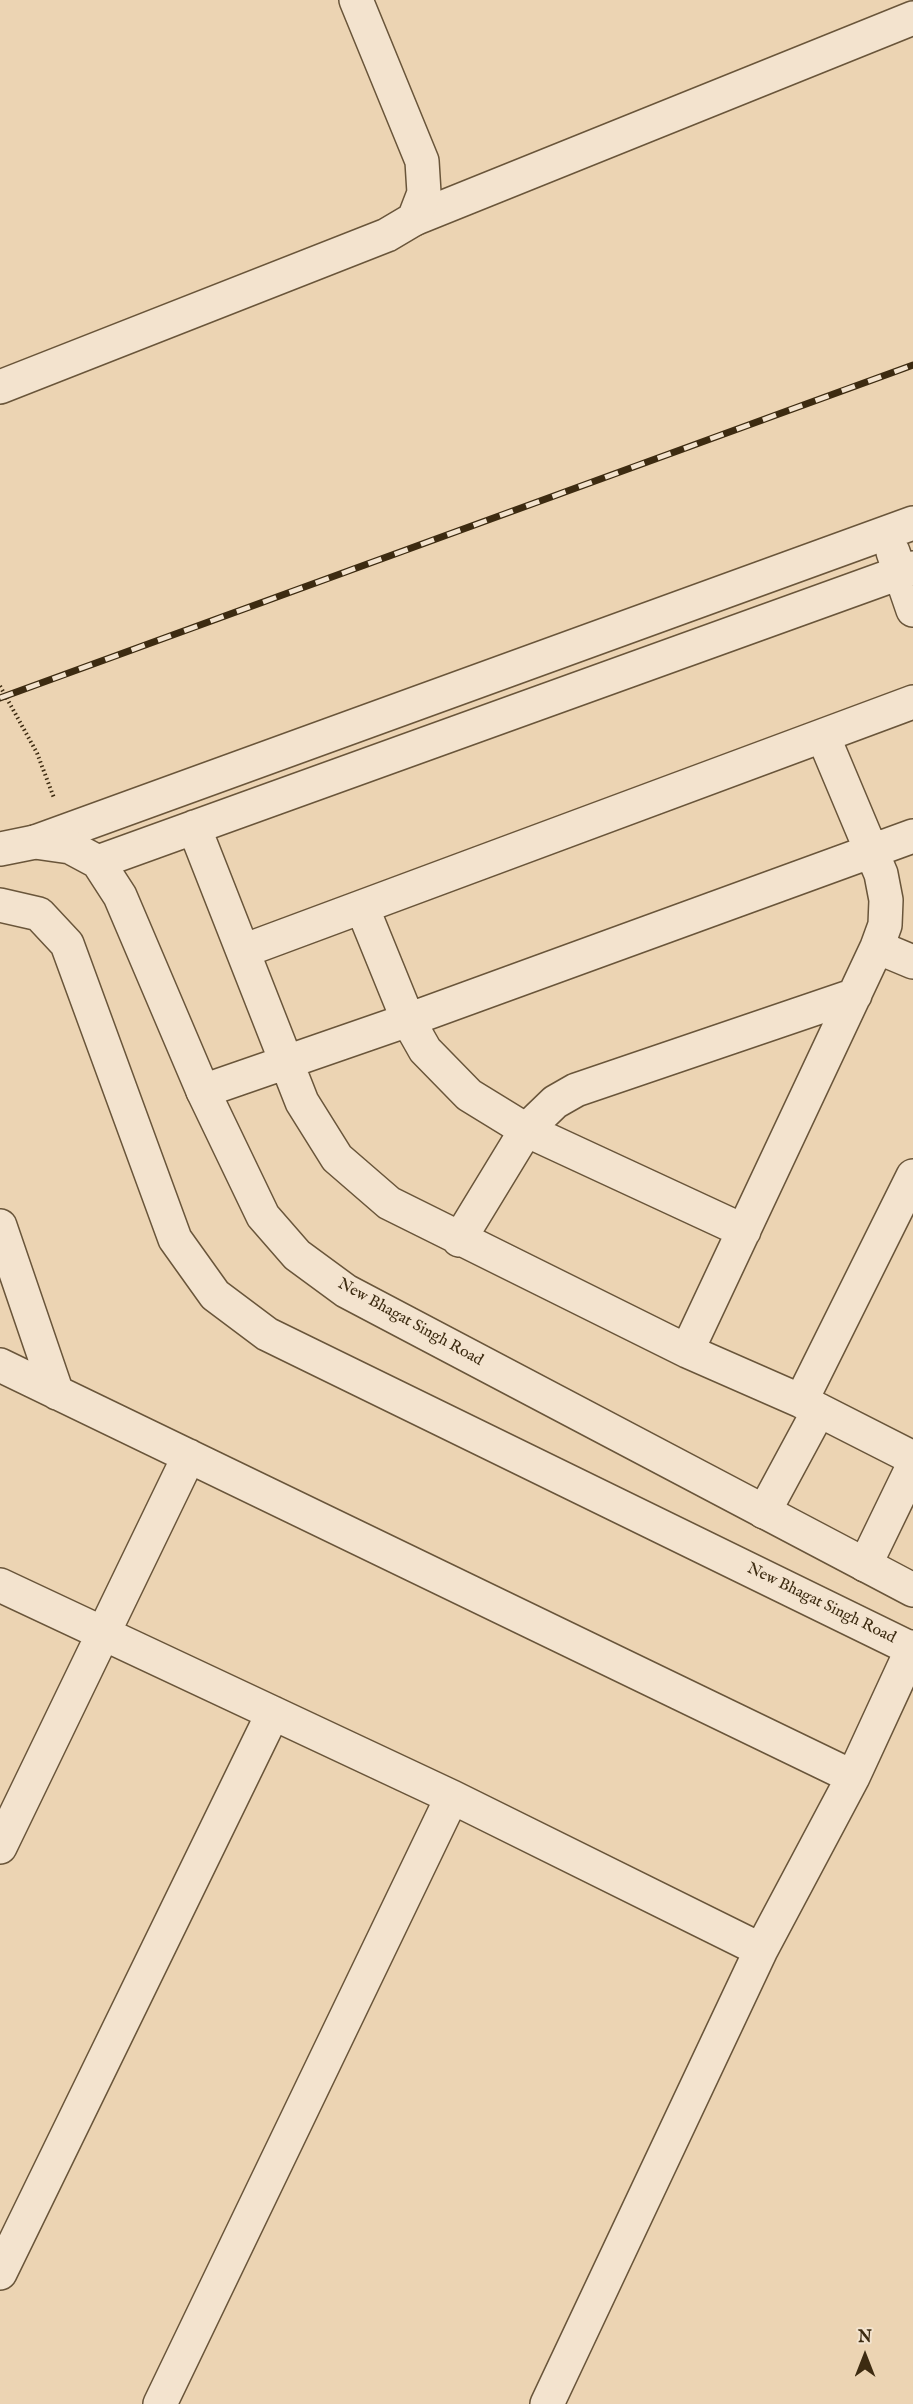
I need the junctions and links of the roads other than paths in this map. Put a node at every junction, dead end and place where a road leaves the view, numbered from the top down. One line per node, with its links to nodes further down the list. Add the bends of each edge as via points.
1 (356, 0): 3 (street, via 422,161 424,193)
2 (913, 18): 3 (street)
3 (414, 219): 4 (street, via 387,235)
4 (0, 387)
5 (900, 528): 6 (street); 11 (street)
6 (907, 570): 7 (street); 10 (street)
7 (913, 610)
8 (913, 702): 9 (street)
9 (823, 736): 14 (street); 17 (street)
10 (194, 827): 15 (street); 19 (street)
11 (50, 836): 13 (street, New Bhagat Singh Road); 15 (street, New Bhagat Singh Road)
12 (913, 836): 14 (street)
13 (0, 849)
14 (872, 852): 18 (street, via 886,900 885,925); 22 (street)
15 (98, 862): 24 (street, New Bhagat Singh Road, via 120,896)
16 (0, 905): 42 (street, New Bhagat Singh Road, via 39,914 67,944 175,1239 215,1295 267,1334)
17 (362, 907): 19 (street); 22 (street)
18 (878, 947): 20 (street); 21 (street)
19 (243, 951): 23 (street)
20 (913, 962)
21 (855, 995): 25 (street, via 576,1090 555,1102); 28 (street)
22 (408, 1020): 23 (street); 25 (street, via 425,1050 468,1095)
23 (286, 1063): 24 (street); 29 (street, via 302,1102 337,1158 389,1203)
24 (202, 1090): 37 (street, New Bhagat Singh Road, via 263,1216 297,1255 338,1285)
25 (526, 1130): 28 (street); 29 (street)
26 (913, 1176): 33 (street)
27 (0, 1226): 32 (street)
28 (744, 1231): 30 (street)
29 (459, 1240): 30 (street)
30 (687, 1351): 33 (street)
31 (0, 1365): 32 (street)
32 (57, 1392): 34 (street)
33 (810, 1405): 35 (street); 37 (street)
34 (189, 1456): 41 (street); 44 (street)
35 (913, 1458)
36 (913, 1466): 38 (street)
37 (764, 1512): 38 (street, New Bhagat Singh Road)
38 (865, 1565): 40 (street, New Bhagat Singh Road)
39 (0, 1585): 41 (street)
40 (913, 1590)
41 (103, 1633): 43 (street); 46 (street)
42 (913, 1648): 44 (street)
43 (273, 1713): 45 (street); 48 (street)
44 (853, 1776): 47 (street)
45 (452, 1797): 47 (street); 49 (street)
46 (0, 1847)
47 (761, 1950): 50 (street)
48 (0, 2273)
49 (159, 2404)
50 (547, 2404)

